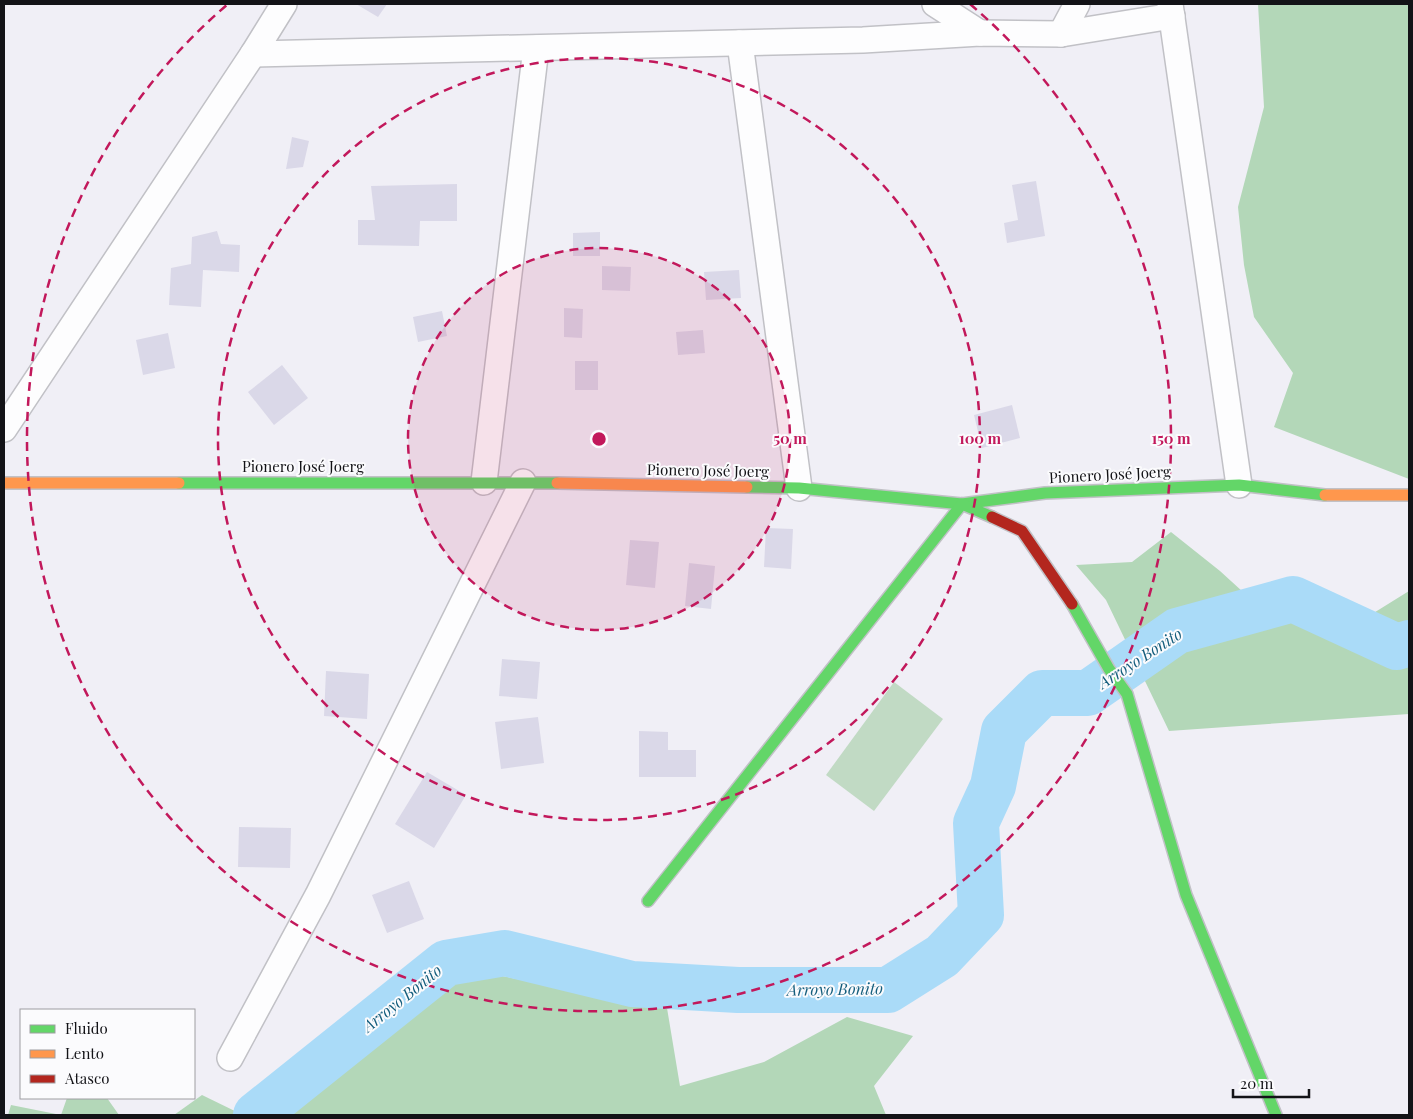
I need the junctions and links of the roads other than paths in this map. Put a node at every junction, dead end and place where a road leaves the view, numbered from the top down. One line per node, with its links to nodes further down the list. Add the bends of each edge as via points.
1 (284, 4): 9 (street)
2 (935, 4): 5 (street)
3 (1077, 4): 6 (street)
4 (1171, 10): 6 (street); 14 (street)
5 (980, 33): 6 (street); 7 (street)
6 (1061, 34)
7 (740, 43): 8 (street); 15 (street)
8 (536, 48): 9 (street); 12 (street)
9 (253, 54): 10 (street)
10 (4, 429)
11 (4, 482): 12 (street, Pionero José Joerg)
12 (484, 482): 13 (street, Pionero José Joerg)
13 (523, 482): 15 (street, Pionero José Joerg); 19 (street, via 318,895)
14 (1239, 484): 16 (street, Pionero José Joerg, via 1312,495); 17 (street, Pionero José Joerg, via 1045,493)
15 (799, 488): 17 (street, Pionero José Joerg)
16 (1409, 494)
17 (962, 504): 18 (street); 20 (street, via 1022,531 1083,620 1109,669 1127,694 1186,895)
18 (648, 901)
19 (230, 1058)
20 (1276, 1115)

